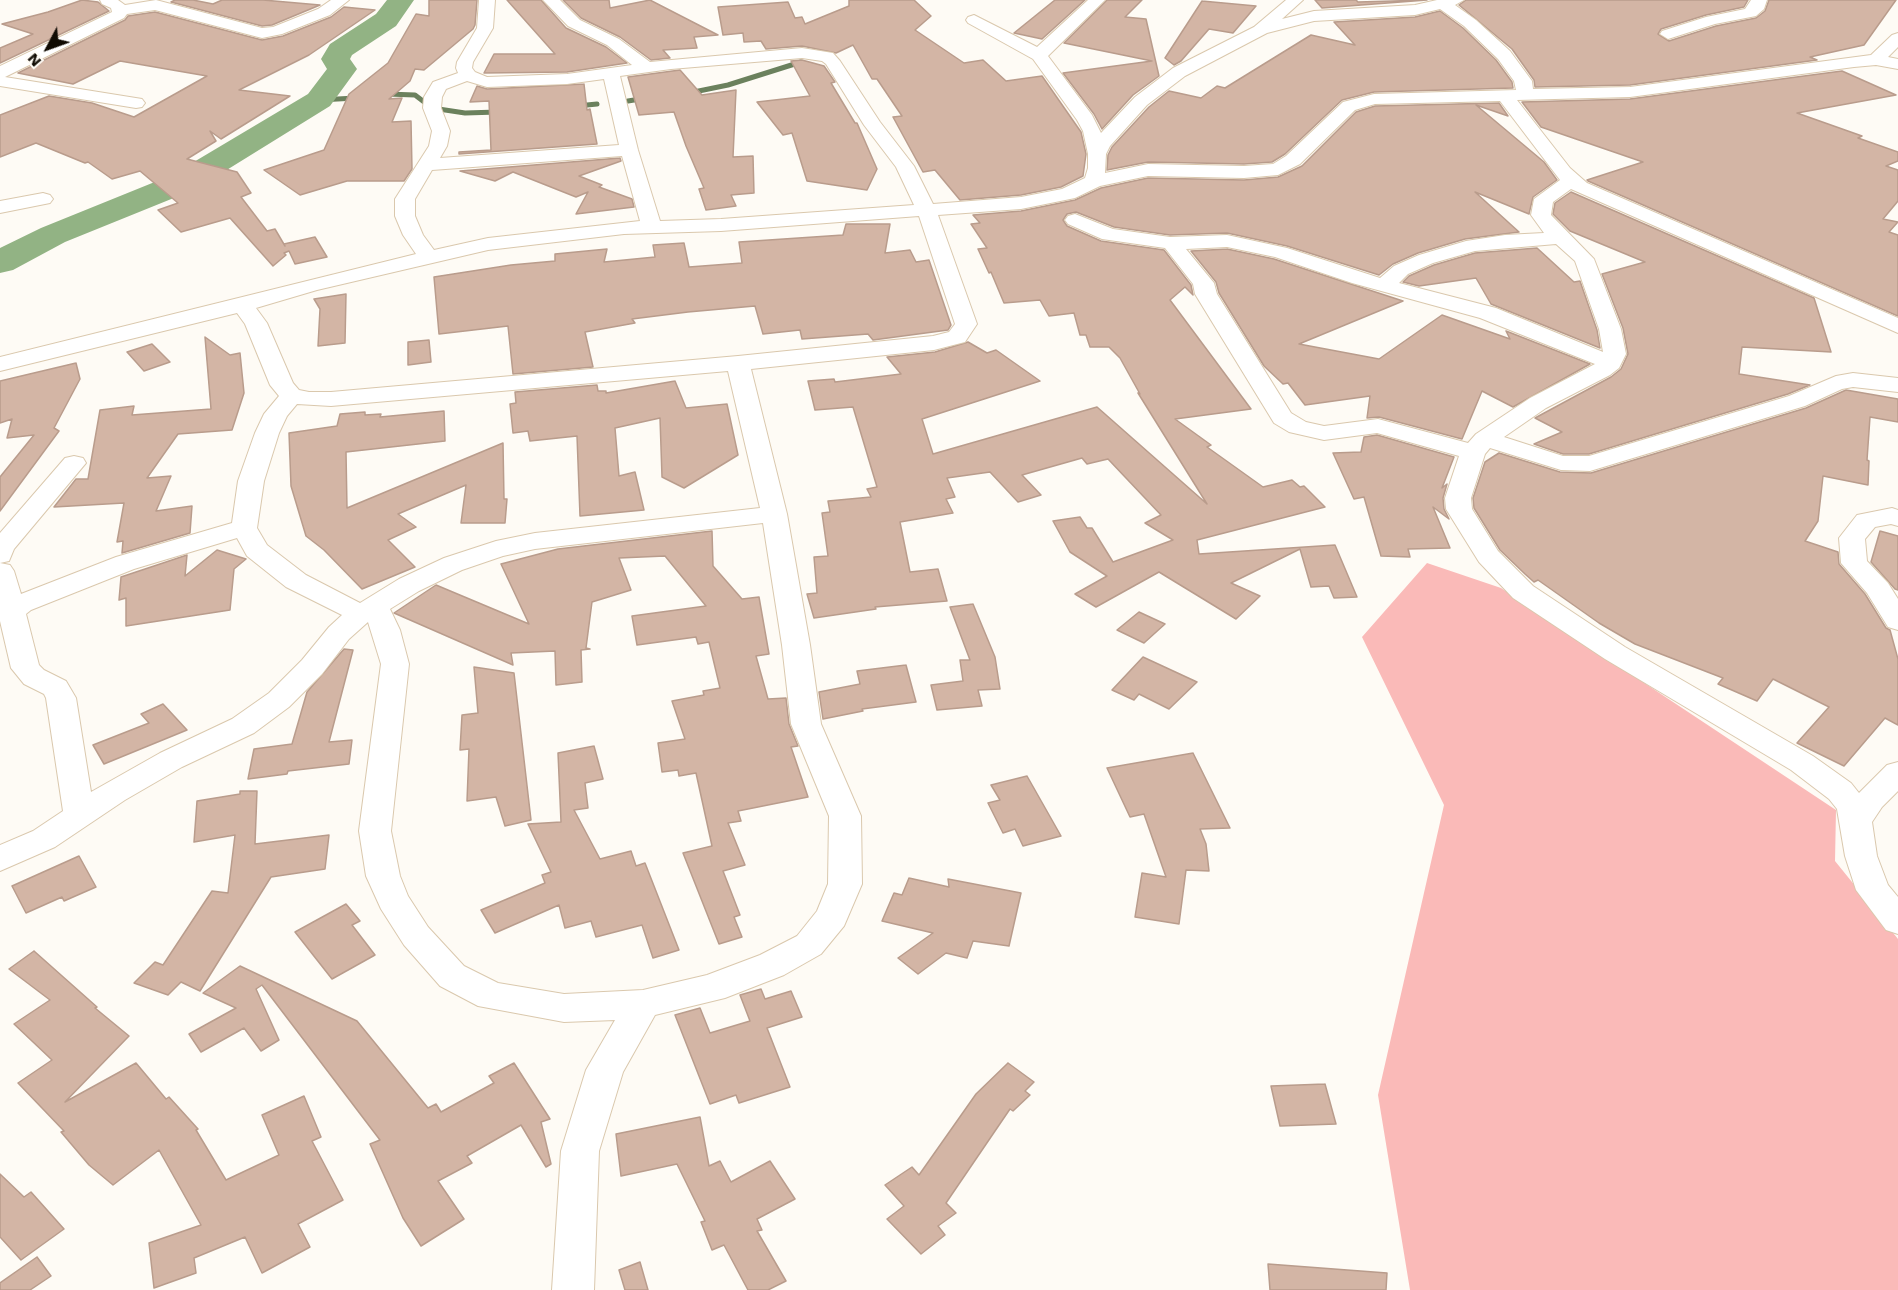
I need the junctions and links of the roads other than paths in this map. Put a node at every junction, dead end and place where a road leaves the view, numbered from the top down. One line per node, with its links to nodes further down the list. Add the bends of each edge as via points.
1 (104, 0): 9 (street)
2 (341, 0): 9 (street, via 324,12 262,33 156,5)
3 (487, 0): 20 (street, via 485,28 465,62)
4 (551, 0): 17 (street, via 574,23 613,42)
5 (1097, 0): 14 (street)
6 (1295, 0): 11 (street)
7 (1759, 0): 12 (street, via 1750,13)
8 (1450, 2): 11 (street, via 1415,10 1314,16); 23 (street, via 1504,55 1523,81)
9 (120, 10): 18 (street, via 118,15)
10 (974, 20): 14 (street)
11 (1260, 30): 26 (street, via 1172,78 1114,128)
12 (1668, 34)
13 (1898, 38): 15 (street)
14 (1039, 55): 26 (street, via 1086,119)
15 (1876, 60): 16 (street); 23 (street, via 1630,93)
16 (1898, 64)
17 (646, 67): 19 (street); 32 (street, via 802,53 827,57 905,166)
18 (0, 73)
19 (611, 74): 20 (street, via 500,83); 25 (street)
20 (468, 75): 27 (street, via 439,86 433,97 432,108 441,132)
21 (0, 81): 24 (street)
22 (1505, 96): 23 (street); 28 (street, via 1374,99 1354,104 1278,169 1149,170); 29 (street)
23 (1526, 96)
24 (136, 103)
25 (629, 150): 27 (street); 34 (street)
26 (1097, 154): 28 (street)
27 (427, 165): 37 (street, via 405,199 405,216)
28 (1094, 181): 32 (street, via 1068,194 1038,201)
29 (1570, 181): 35 (street, via 1544,200 1541,215); 40 (street)
30 (43, 199): 31 (street)
31 (0, 207)
32 (927, 211): 34 (street); 41 (street, via 966,324 957,337 934,343)
33 (1075, 220): 36 (street, via 1109,235)
34 (652, 227): 37 (street, via 525,239)
35 (1563, 238): 38 (street, via 1473,246 1401,270); 42 (street, via 1584,259 1588,269 1610,329 1615,354)
36 (1170, 243): 38 (street, via 1242,243); 46 (street, via 1203,283 1282,418 1298,427 1324,433 1377,426)
37 (428, 257): 39 (street)
38 (1384, 286): 42 (street, via 1488,313)
39 (242, 305): 43 (street); 45 (street, via 256,323 282,385)
40 (1898, 326)
41 (738, 363): 45 (street, via 331,399); 48 (street)
42 (1611, 363): 46 (street, via 1538,403)
43 (0, 364)
44 (1898, 385): 46 (street, via 1853,380 1836,383 1797,401 1590,464 1561,463)
45 (291, 396): 50 (street, via 267,433 251,481)
46 (1479, 445): 58 (street, via 1458,498 1459,509 1488,556 1523,592 1615,653 1816,772 1840,791 1852,806)
47 (74, 464): 51 (street, via 1,548)
48 (774, 514): 53 (street, via 535,541 496,549 453,564); 61 (street, via 806,724 845,816 845,884 832,917 809,945 772,965 712,988)
49 (1898, 518): 55 (street, via 1866,521 1852,538 1854,563 1878,589)
50 (244, 528): 53 (street, via 256,550 296,581); 54 (street, via 125,563 21,604)
51 (0, 555)
52 (0, 572): 54 (street)
53 (367, 609): 57 (street, via 339,633 279,700 243,726 171,760); 61 (street, via 386,630 395,664 375,831 383,876 416,936 452,976 491,996 564,1008)
54 (12, 612): 57 (street, via 25,668 56,688 61,698)
55 (1898, 621)
56 (1898, 773): 58 (street, via 1871,799)
57 (79, 814): 59 (street, via 44,839)
58 (1856, 821): 60 (street, via 1861,856 1873,890)
59 (0, 859)
60 (1898, 921)
61 (643, 1004): 62 (street, via 605,1070 580,1151)
62 (573, 1290)

